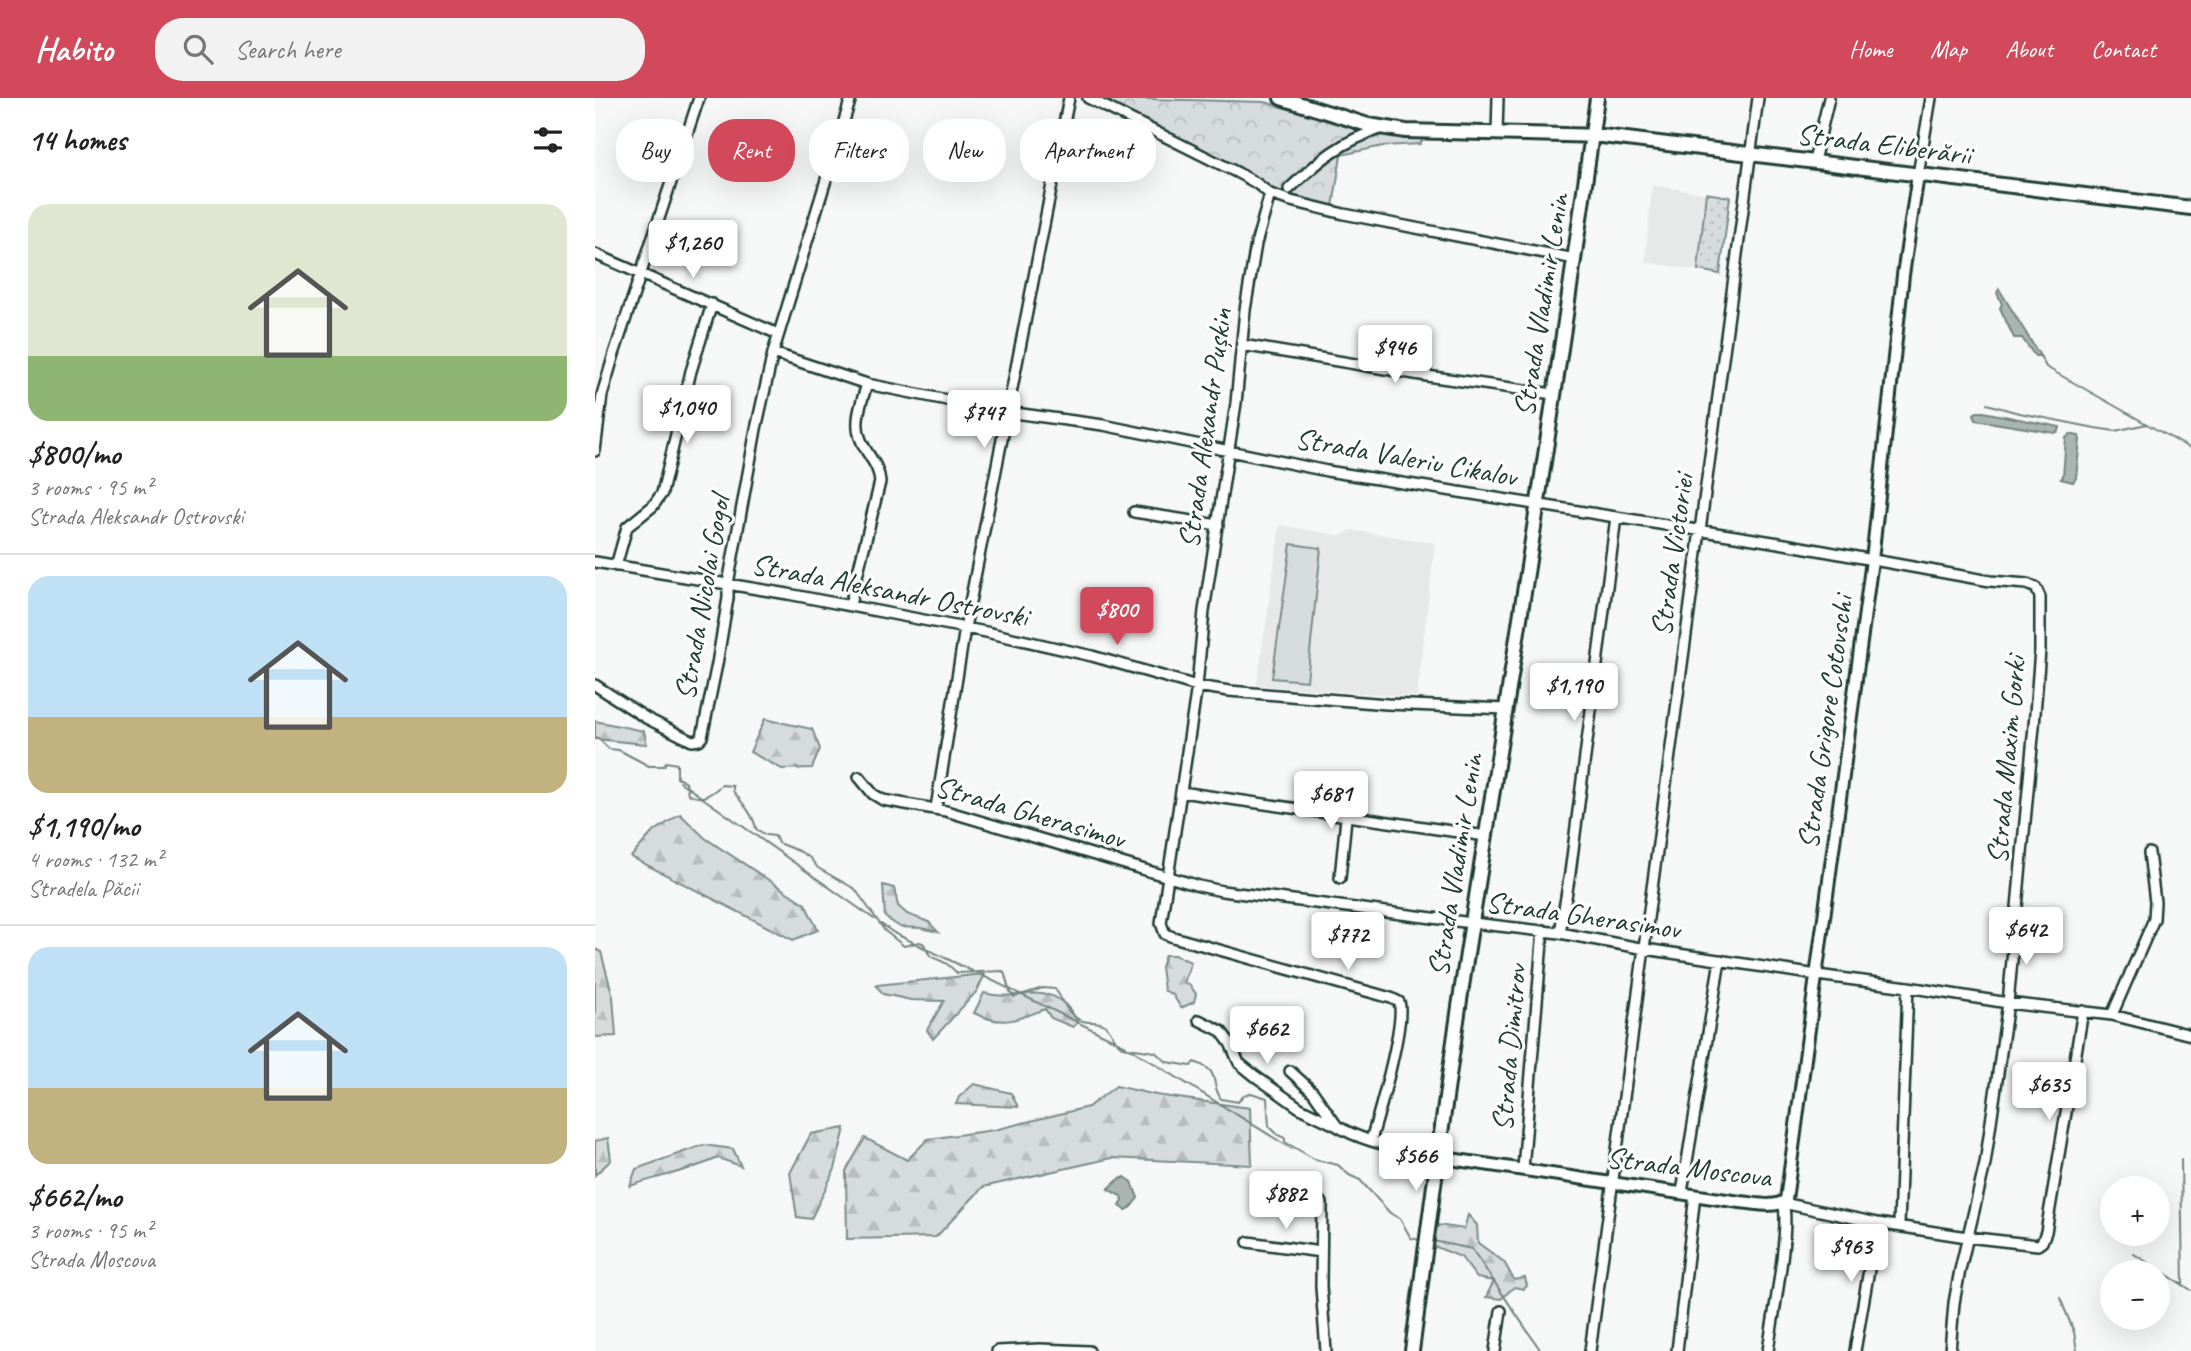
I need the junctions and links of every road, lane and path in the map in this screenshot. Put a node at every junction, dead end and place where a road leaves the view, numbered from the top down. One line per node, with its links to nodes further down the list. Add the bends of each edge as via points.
1 (699, 98): 22 (street)
2 (851, 98): 24 (street, Strada Nicolai Gogol)
3 (1069, 98): 29 (street)
4 (1088, 98): 18 (street, via 1238,173)
5 (1282, 98): 11 (main road, Strada Eliberării)
6 (1497, 98): 12 (street)
7 (1597, 98): 13 (main road, Strada Vladimir Lenin)
8 (1758, 98): 14 (street, Strada Victoriei)
9 (1829, 98): 15 (street)
10 (1931, 98): 16 (street, Strada Grigore Cotovschi)
11 (1384, 128): 12 (main road, Strada Eliberării); 17 (street, via 1335,149)
12 (1497, 134): 13 (main road, Strada Eliberării)
13 (1592, 135): 14 (main road, Strada Eliberării); 21 (main road, Strada Vladimir Lenin)
14 (1751, 153): 15 (main road, Strada Eliberării); 36 (street, Strada Victoriei)
15 (1814, 162): 16 (main road, Strada Eliberării)
16 (1918, 175): 19 (main road, Strada Eliberării); 37 (street, Strada Grigore Cotovschi)
17 (1289, 189)
18 (1270, 194): 21 (street, via 1344,214); 25 (street, Strada Alexandr Pușkin, via 1256,244)
19 (2191, 208)
20 (595, 254): 22 (street)
21 (1575, 258): 28 (main road, Strada Vladimir Lenin)
22 (642, 274): 23 (street); 31 (street, via 602,395)
23 (712, 304): 24 (street); 39 (street, via 662,493 627,527)
24 (778, 334): 26 (street, Strada Nicolai Gogol)
25 (1242, 345): 28 (street); 30 (street, Strada Alexandr Pușkin)
26 (773, 354): 27 (street, Strada Valeriu Cikalov); 40 (street, Strada Nicolai Gogol)
27 (867, 384): 29 (street, Strada Valeriu Cikalov); 42 (street, via 858,428 880,472 880,482)
28 (1553, 394): 32 (main road, Strada Vladimir Lenin)
29 (1007, 412): 30 (street, Strada Valeriu Cikalov); 43 (street)
30 (1230, 450): 32 (street, Strada Valeriu Cikalov, via 1327,471); 35 (street, Strada Alexandr Pușkin)
31 (595, 451)
32 (1538, 505): 34 (street, Strada Valeriu Cikalov); 46 (main road, Strada Vladimir Lenin)
33 (1134, 512): 35 (street)
34 (1616, 517): 36 (street, Strada Valeriu Cikalov); 57 (street)
35 (1218, 525): 45 (street, Strada Alexandr Pușkin)
36 (1700, 531): 37 (street, Strada Valeriu Cikalov); 58 (street, Strada Victoriei)
37 (1872, 560): 41 (street, Strada Valeriu Cikalov); 60 (street, Strada Grigore Cotovschi)
38 (595, 562): 39 (street, Strada Aleksandr Ostrovski)
39 (616, 566): 40 (street, Strada Aleksandr Ostrovski)
40 (728, 584): 42 (street, Strada Aleksandr Ostrovski); 44 (street, Strada Nicolai Gogol, via 717,664 699,740 692,741 646,718)
41 (2036, 588): 62 (street, Strada Maxim Gorki, via 2040,597 2038,676)
42 (850, 605): 43 (street, Strada Aleksandr Ostrovski)
43 (965, 628): 45 (street, Strada Aleksandr Ostrovski); 49 (street)
44 (595, 685)
45 (1197, 686): 46 (street, Strada Aleksandr Ostrovski, via 1327,700); 48 (street, Strada Alexandr Pușkin)
46 (1506, 709): 51 (main road, Strada Vladimir Lenin)
47 (859, 777): 49 (street, Strada Gherasimov, via 883,800)
48 (1181, 792): 50 (street); 53 (street, Strada Alexandr Pușkin)
49 (936, 808): 53 (street, Strada Gherasimov)
50 (1346, 818): 51 (street); 54 (street)
51 (1486, 836): 55 (main road, Strada Vladimir Lenin)
52 (2150, 853): 64 (street, via 2154,919)
53 (1168, 877): 55 (street, Strada Gherasimov, via 1247,895); 69 (street, Strada Alexandr Pușkin, via 1161,923 1165,934 1399,1002 1401,1014)
54 (1340, 878)
55 (1471, 923): 56 (street, Strada Gherasimov); 70 (main road, Strada Vladimir Lenin)
56 (1543, 930): 57 (street, Strada Gherasimov); 71 (street, Strada Dimitrov)
57 (1560, 933): 58 (street, Strada Gherasimov)
58 (1645, 949): 59 (street, Strada Gherasimov); 72 (street, Strada Victoriei)
59 (1720, 960): 60 (street, Strada Gherasimov); 73 (street)
60 (1817, 975): 61 (street, Strada Gherasimov); 76 (street, Strada Grigore Cotovschi, via 1788,1196)
61 (1908, 987): 62 (street, Strada Gherasimov); 78 (street)
62 (2008, 1003): 63 (street, Strada Gherasimov); 79 (street, Strada Maxim Gorki, via 1985,1164)
63 (2083, 1011): 64 (street, Strada Gherasimov); 79 (street, Strada Moscova, via 2042,1242)
64 (2112, 1015): 66 (street, Strada Gherasimov)
65 (1199, 1020): 68 (street, Strada Moscova, via 1221,1031 1239,1063 1255,1076 1300,1108)
66 (2191, 1035)
67 (1290, 1071): 68 (street, via 1313,1092)
68 (1337, 1126): 69 (street, Strada Moscova)
69 (1371, 1140): 70 (street, Strada Moscova)
70 (1437, 1157): 71 (street, Strada Moscova); 87 (main road, Strada Vladimir Lenin)
71 (1523, 1169): 72 (street, Strada Moscova)
72 (1612, 1183): 73 (street, Strada Moscova); 89 (street, Strada Victoriei)
73 (1682, 1192): 74 (street, Strada Moscova)
74 (1695, 1195): 76 (street, Strada Moscova); 90 (street)
75 (1322, 1203): 81 (street)
76 (1783, 1203): 77 (street, Strada Moscova); 91 (street, Strada Grigore Cotovschi, via 1784,1238)
77 (1877, 1223): 78 (street, Strada Moscova); 92 (street)
78 (1899, 1225): 79 (street, Strada Moscova)
79 (1967, 1237): 93 (street, Strada Maxim Gorki)
80 (1248, 1242): 81 (street)
81 (1321, 1252): 86 (street)
82 (1501, 1311): 88 (street)
83 (1040, 1350): 84 (street); 85 (street)
84 (997, 1351)
85 (1089, 1351)
86 (1326, 1351)
87 (1412, 1351)
88 (1495, 1351)
89 (1590, 1351)
90 (1677, 1351)
91 (1768, 1351)
92 (1855, 1351)
93 (1950, 1351)

